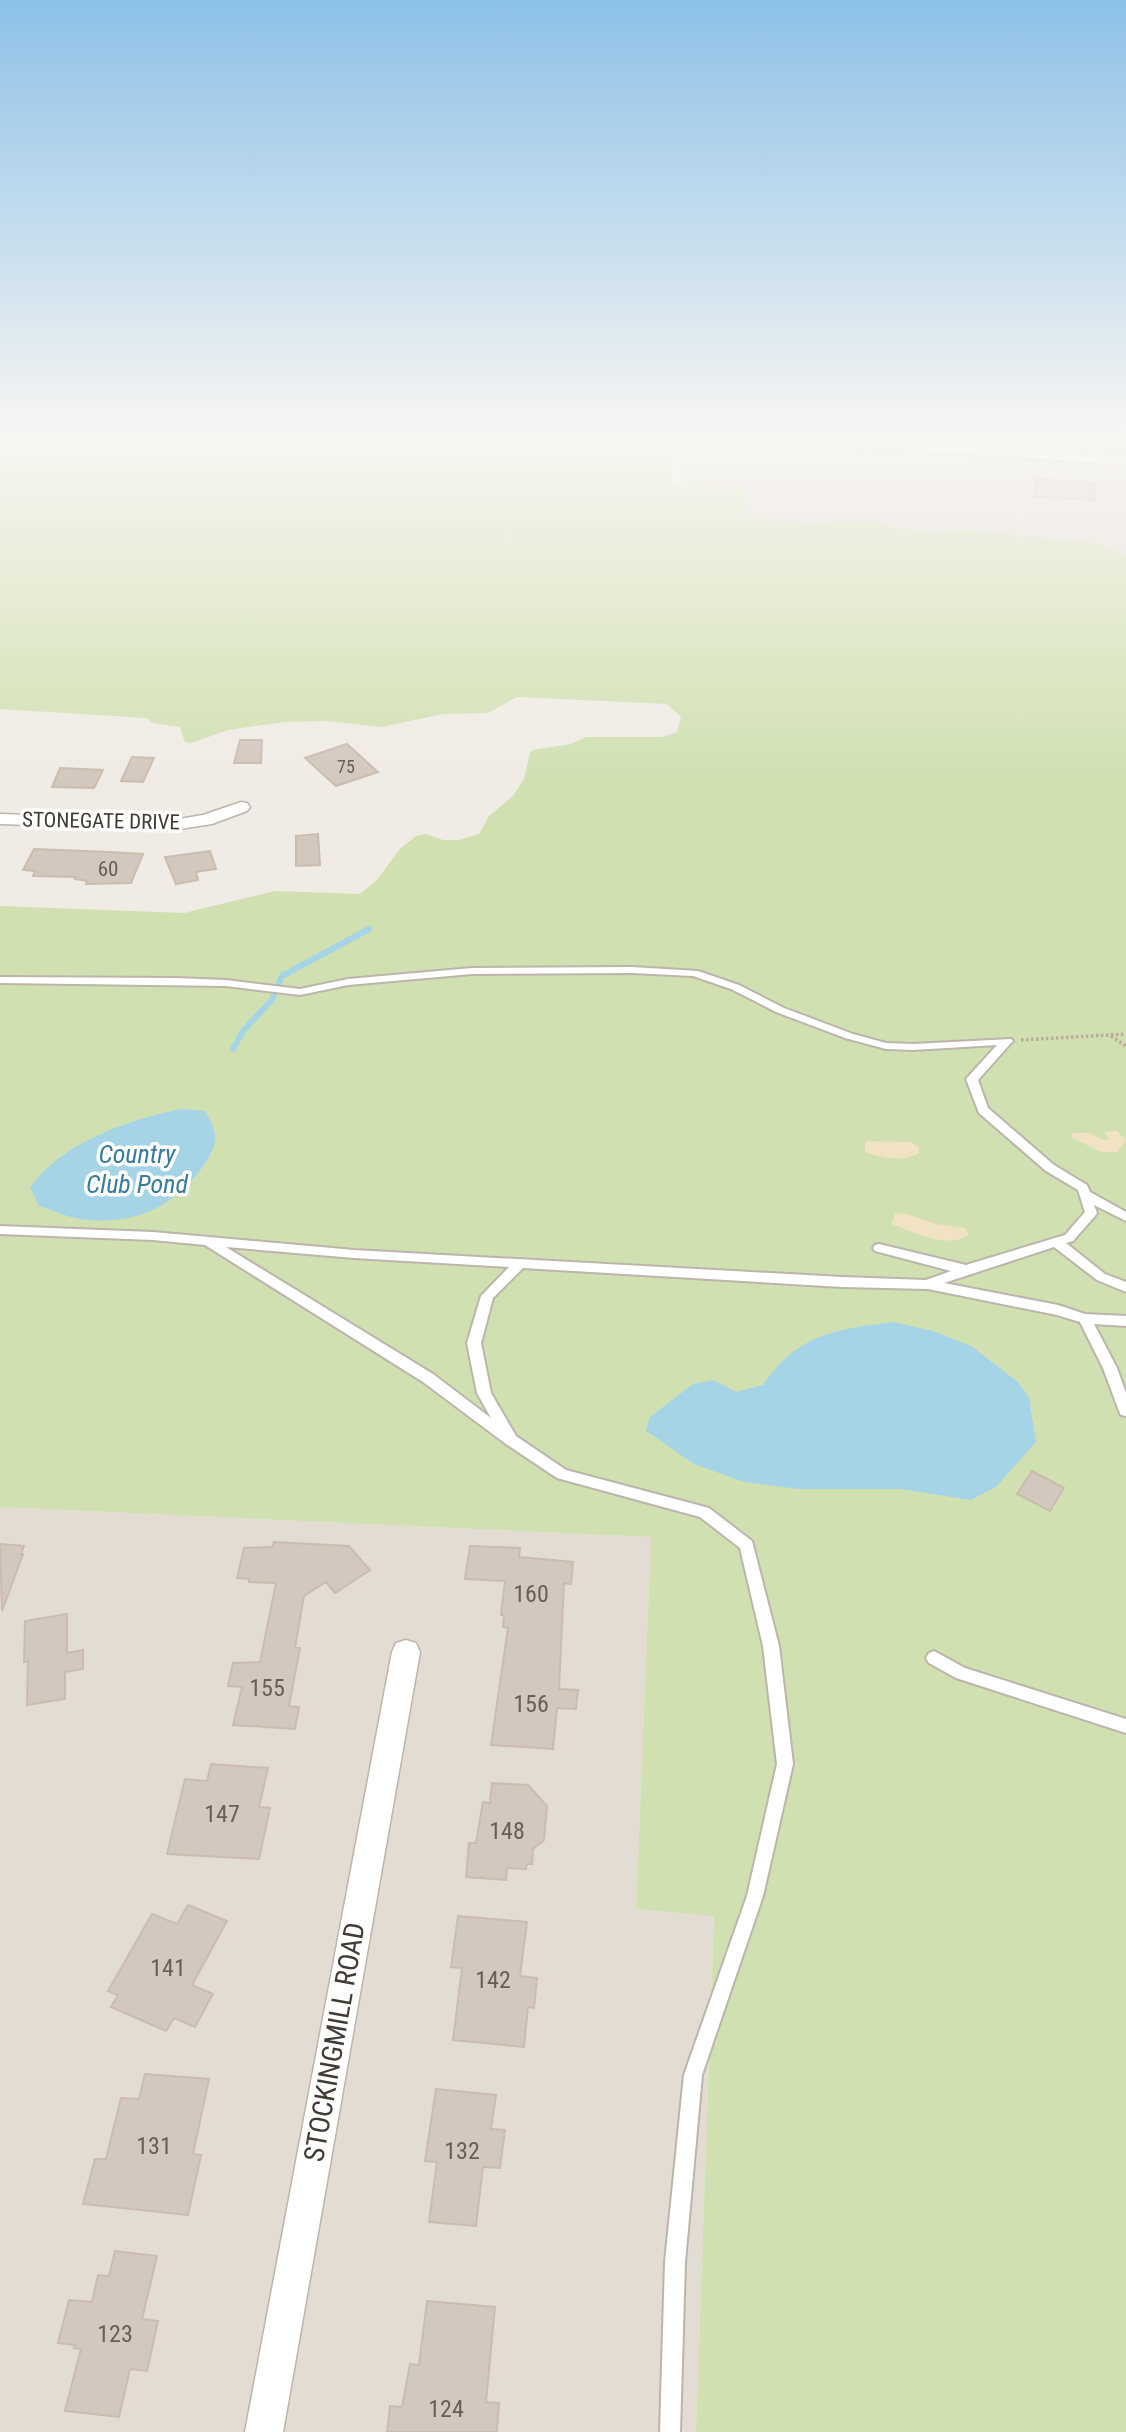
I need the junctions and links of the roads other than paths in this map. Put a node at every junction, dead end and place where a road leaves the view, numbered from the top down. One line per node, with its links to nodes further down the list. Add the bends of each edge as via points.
1 (241, 807): 2 (street, STONEGATE DRIVE, via 206,820 173,825)
2 (0, 819)
3 (0, 980): 4 (lane, via 176,981 300,992 348,982 472,971 694,973 780,1010 886,1046 1007,1041 972,1079 983,1110)
4 (1085, 1194): 5 (lane); 10 (lane, via 1091,1213 1069,1238)
5 (1126, 1217)
6 (0, 1230): 7 (lane)
7 (14, 1230): 8 (lane); 9 (lane)
8 (0, 1240)
9 (206, 1241): 12 (lane); 19 (lane, via 428,1378)
10 (1056, 1242): 13 (lane); 15 (lane, via 1101,1276)
11 (880, 1248): 13 (lane)
12 (520, 1264): 14 (lane); 19 (lane, via 487,1296 474,1343 484,1393)
13 (966, 1270): 14 (lane)
14 (928, 1285): 16 (lane)
15 (1126, 1287)
16 (1086, 1319): 17 (lane); 18 (lane)
17 (1126, 1321)
18 (1126, 1411)
19 (511, 1440): 24 (lane, via 562,1474 704,1513 747,1545 771,1646 785,1764 755,1896 693,2075 675,2262)
20 (406, 1652): 23 (street, STOCKINGMILL ROAD)
21 (934, 1658): 22 (lane, via 961,1673)
22 (1126, 1726)
23 (264, 2432)
24 (670, 2432)

